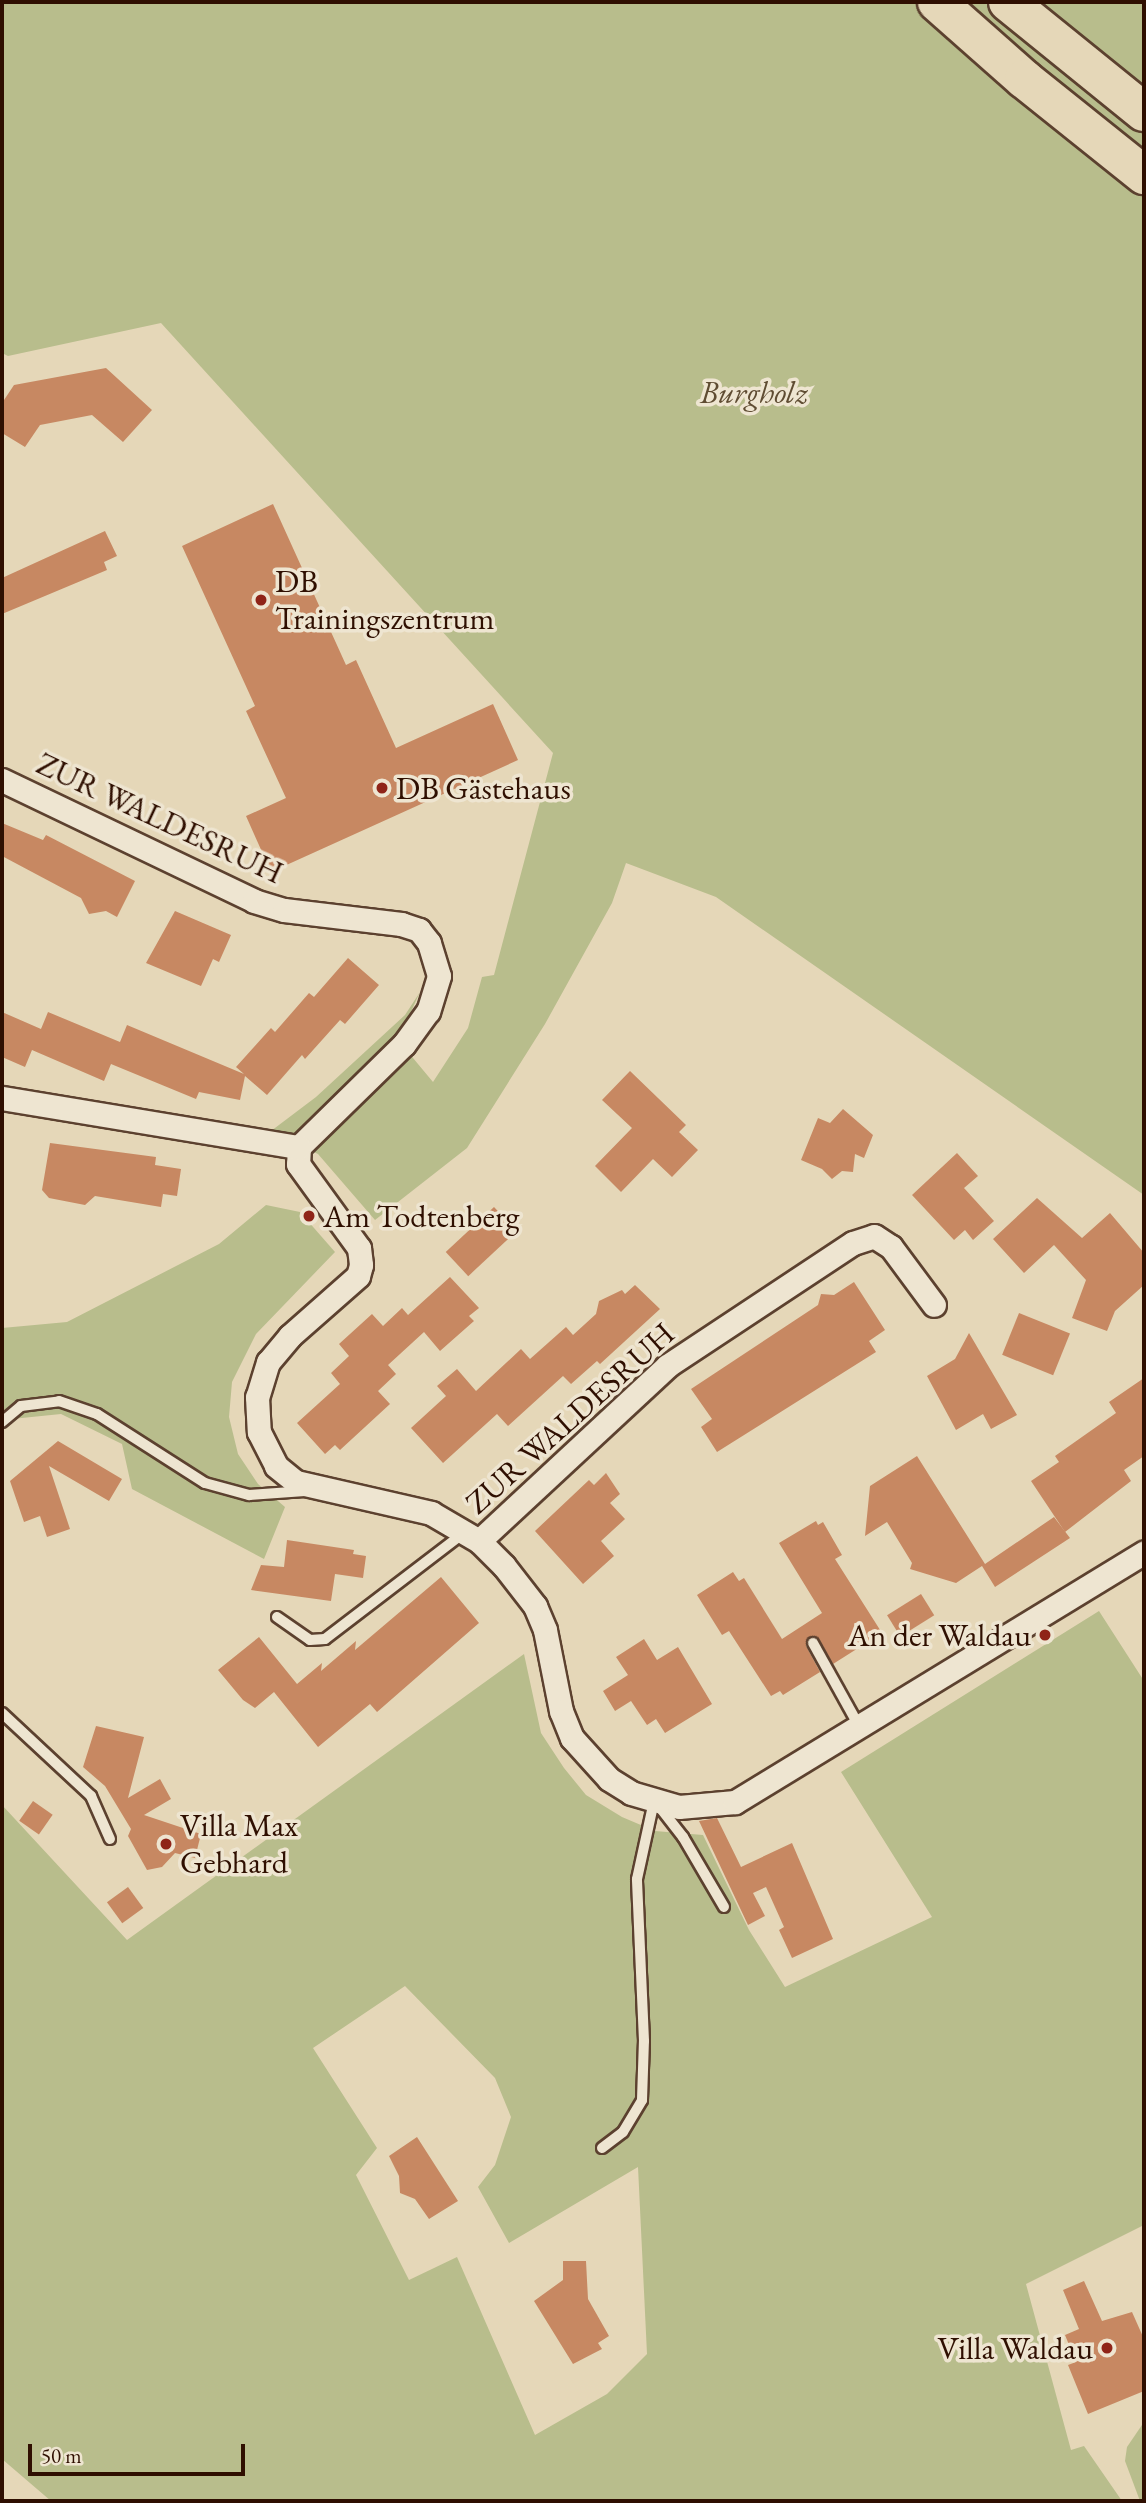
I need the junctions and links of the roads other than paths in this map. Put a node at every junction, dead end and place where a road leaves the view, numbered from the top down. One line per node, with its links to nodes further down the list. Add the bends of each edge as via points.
1 (937, 2): 4 (highway)
2 (1008, 2): 3 (highway)
3 (1144, 112)
4 (1144, 175)
5 (2, 780): 7 (street, ZUR WALDESRUH, via 254,901 419,930 429,943 439,976 428,1011 404,1044)
6 (2, 1098): 7 (street)
7 (299, 1147): 10 (street, ZUR WALDESRUH, via 298,1164 359,1248 362,1265 358,1276 290,1336 268,1362 260,1379 256,1415 265,1450 276,1466 296,1482)
8 (934, 1305): 11 (street, ZUR WALDESRUH, via 891,1247 874,1236 853,1243 667,1366)
9 (2, 1422): 10 (lane, ZUR WALDESRUH, via 21,1406 59,1401 97,1414 205,1483 249,1494)
10 (318, 1490): 11 (street, ZUR WALDESRUH, via 431,1513)
11 (472, 1536): 13 (lane, ZUR WALDESRUH, via 325,1639 310,1640); 17 (street, ZUR WALDESRUH, via 535,1606 572,1738 609,1779)
12 (1144, 1552): 16 (street, ZUR WALDESRUH)
13 (277, 1617)
14 (813, 1643): 16 (lane)
15 (2, 1713): 18 (lane, via 91,1796)
16 (861, 1728): 17 (street, ZUR WALDESRUH, via 735,1802 708,1807)
17 (654, 1801): 19 (lane, via 683,1837); 20 (lane, via 637,1879 645,2041 642,2101 623,2132)
18 (110, 1839)
19 (724, 1907)
20 (602, 2148)

